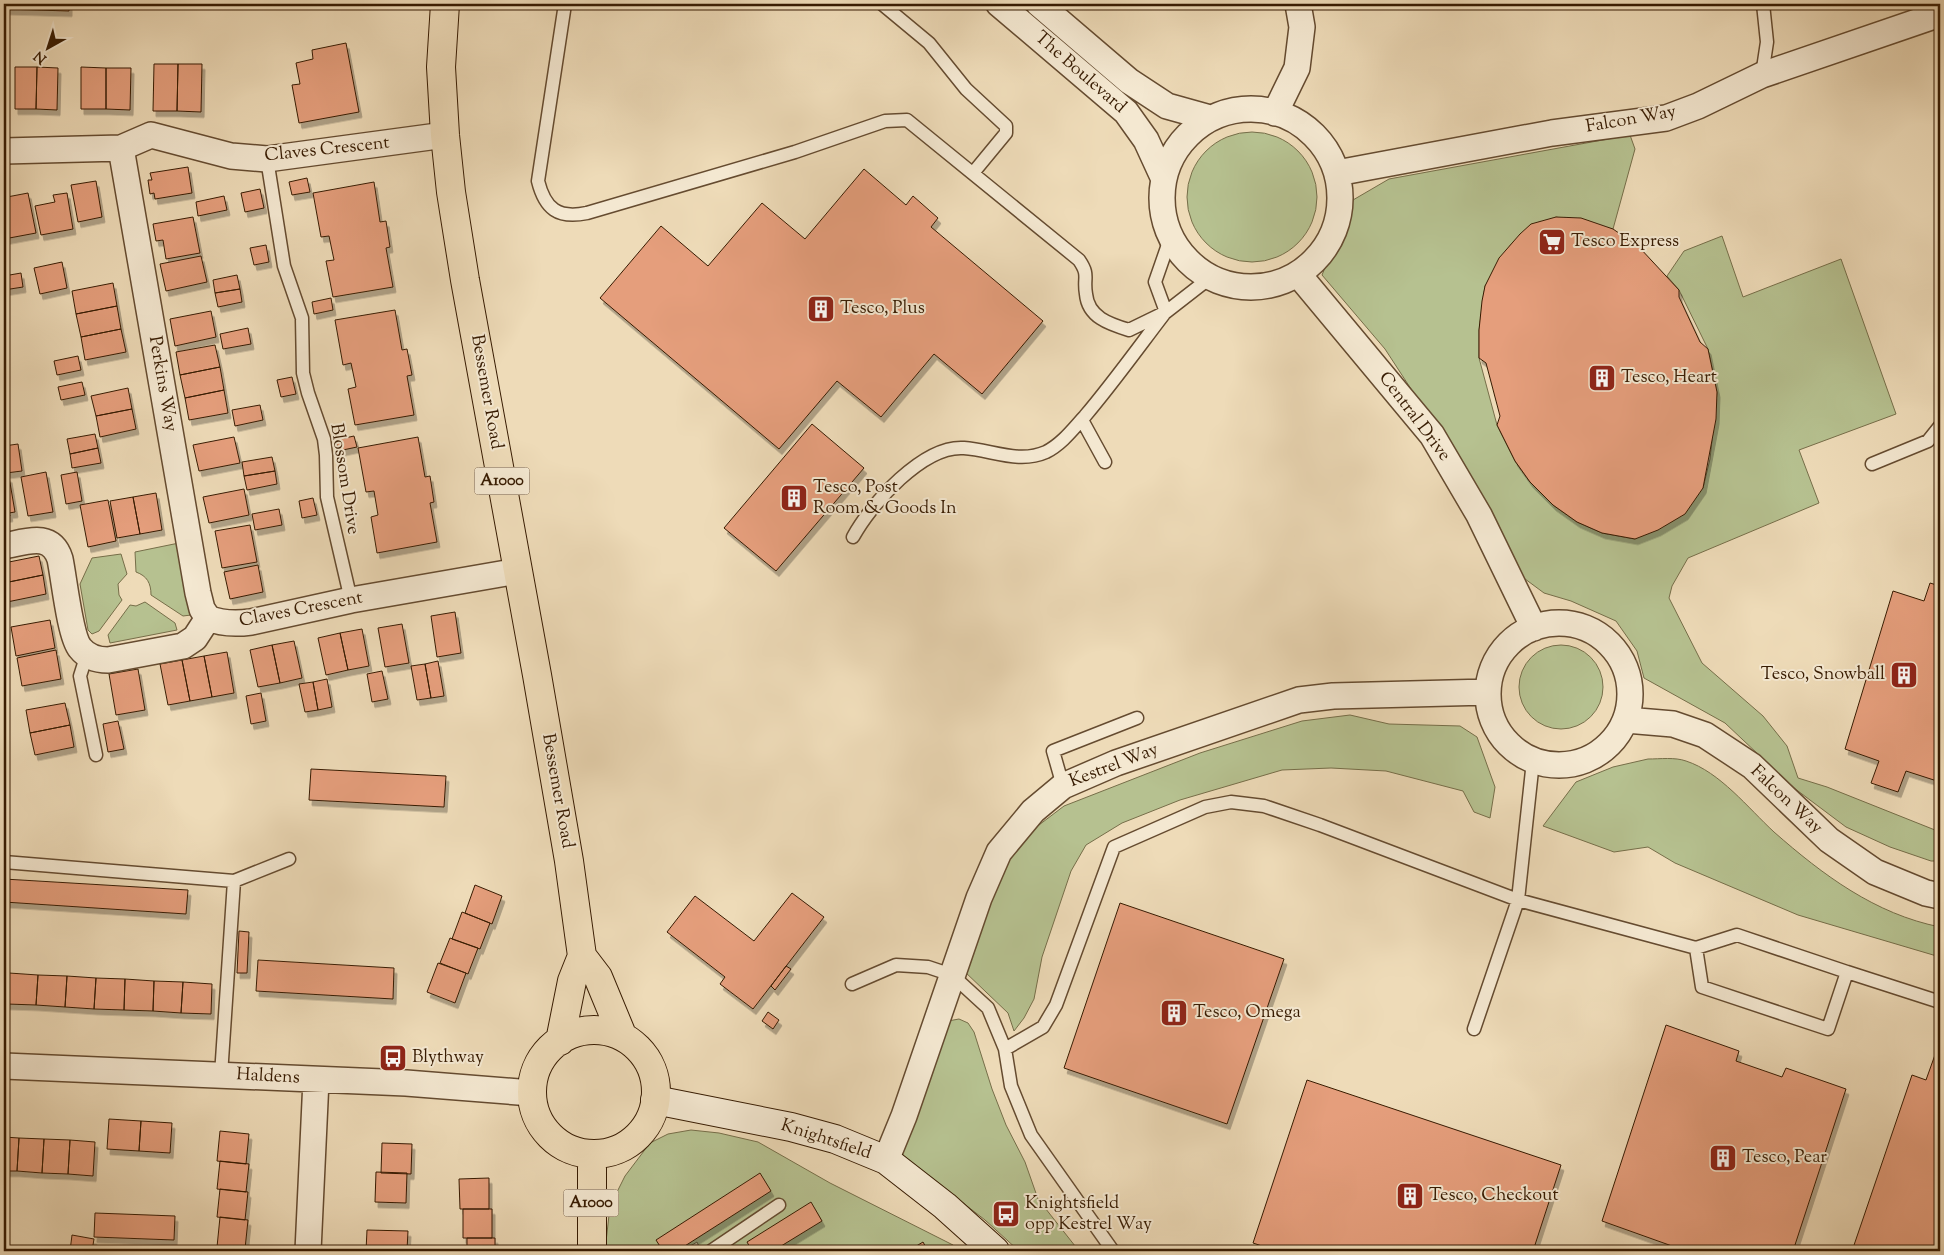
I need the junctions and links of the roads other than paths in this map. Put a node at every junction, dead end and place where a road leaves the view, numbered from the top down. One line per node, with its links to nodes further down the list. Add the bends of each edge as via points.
1 (445, 4): 12 (main road, Bessemer Road / A1000, via 442,67)
2 (565, 4): 16 (lane, via 538,181 550,207 566,216 587,213 795,152 885,121 907,120)
3 (882, 4): 16 (lane, via 929,43 966,89 1006,126 1006,133)
4 (999, 4): 18 (street, The Boulevard, via 1126,112 1146,140)
5 (1039, 4): 11 (street, The Boulevard, via 1129,81 1167,106)
6 (1298, 4): 10 (street, via 1302,27 1297,68)
7 (1763, 4): 9 (lane, via 1767,42)
8 (1940, 14): 9 (street, Falcon Way)
9 (1762, 75): 17 (street, Falcon Way, via 1666,118 1552,133)
10 (1274, 113): 11 (street, via 1261,109 1235,110); 17 (street, via 1309,130 1326,150)
11 (1210, 118): 18 (street, via 1189,133 1178,146)
12 (445, 135): 15 (street, Claves Crescent); 29 (main road, Bessemer Road / A1000, via 465,280)
13 (121, 148): 14 (street, Claves Crescent); 15 (street, Claves Crescent, via 151,135 232,156); 31 (street, Perkins Way, via 198,593)
14 (4, 151)
15 (267, 159): 30 (lane, Blossom Drive, via 284,266 302,318 304,373 324,439 327,497)
16 (973, 173): 22 (lane, via 1079,260 1086,270 1086,294 1092,312 1108,324 1129,330)
17 (1337, 173): 20 (street, via 1338,220 1330,242 1316,260)
18 (1163, 177): 19 (street, via 1161,205 1167,232)
19 (1171, 236): 21 (street, via 1181,255); 22 (lane, via 1155,282)
20 (1298, 274): 21 (street, via 1275,284 1250,288); 32 (street, Central Drive, via 1432,435 1479,514)
21 (1211, 278): 22 (lane)
22 (1166, 312): 23 (lane)
23 (1082, 420): 25 (lane); 27 (lane, via 1063,441 1046,452 1023,458 963,448 940,451 884,493)
24 (1940, 426): 26 (lane, via 1928,441)
25 (1105, 462)
26 (1872, 464)
27 (853, 537)
28 (4, 546): 33 (street, via 45,541 58,551 76,642)
29 (518, 571): 30 (street, Claves Crescent); 46 (main road, Bessemer Road / A1000, via 569,861)
30 (351, 600): 31 (street, Claves Crescent, via 237,624)
31 (208, 618): 33 (street, via 195,638 183,646 108,660 97,660)
32 (1534, 628): 34 (street, via 1516,638 1501,653 1492,671); 36 (street, via 1556,623 1580,626 1601,636 1617,653 1628,674 1631,697)
33 (87, 654): 37 (lane, via 80,676)
34 (1488, 692): 38 (street, via 1491,714 1500,733 1514,750); 39 (street, Kestrel Way, via 1333,696 1299,700 1116,763)
35 (1137, 718): 39 (lane, via 1053,751)
36 (1626, 720): 38 (street, via 1614,740 1598,754 1578,763 1555,765); 43 (street, Falcon Way, via 1673,724 1705,735 1752,766 1829,840 1875,872)
37 (96, 755)
38 (1533, 761): 44 (lane)
39 (1063, 786): 48 (street, Kestrel Way, via 1033,811 999,852)
40 (289, 859): 42 (lane)
41 (4, 862): 42 (lane)
42 (234, 881): 56 (lane)
43 (1940, 896)
44 (1518, 900): 45 (lane); 51 (lane); 54 (lane, via 1264,806 1231,802 1205,807 1114,847 1056,1005 1043,1027)
45 (1696, 948): 47 (lane, via 1737,935); 47 (lane, via 1702,987 1828,1029)
46 (582, 956): 52 (main road, Bessemer Road / A1000, via 598,977); 53 (main road, Bessemer Road / A1000, via 572,981)
47 (1847, 972): 50 (lane)
48 (952, 975): 49 (lane, via 928,967 896,965); 54 (lane, via 988,1008); 61 (street, Kestrel Way)
49 (852, 984)
50 (1940, 1002)
51 (1474, 1029)
52 (622, 1035): 53 (main road, A1000, via 596,1028 577,1031); 59 (main road, A1000, via 647,1060 654,1078)
53 (560, 1041): 58 (main road, A1000, via 537,1069)
54 (1006, 1049): 67 (lane, via 1011,1086 1031,1135)
55 (4, 1066): 56 (street, Haldens)
56 (221, 1075): 57 (street, Haldens)
57 (316, 1080): 58 (street, Haldens); 63 (street)
58 (531, 1092): 60 (main road, A1000, via 544,1128 555,1140 574,1152)
59 (655, 1100): 60 (main road, A1000, via 648,1121 636,1137 610,1153); 61 (street, Knightsfield, via 791,1127 835,1139)
60 (592, 1155): 64 (main road, A1000)
61 (886, 1160): 66 (street, Knightsfield, via 945,1206)
62 (779, 1204): 65 (lane)
63 (308, 1251)
64 (592, 1251)
65 (712, 1251)
66 (995, 1251)
67 (1113, 1251)

